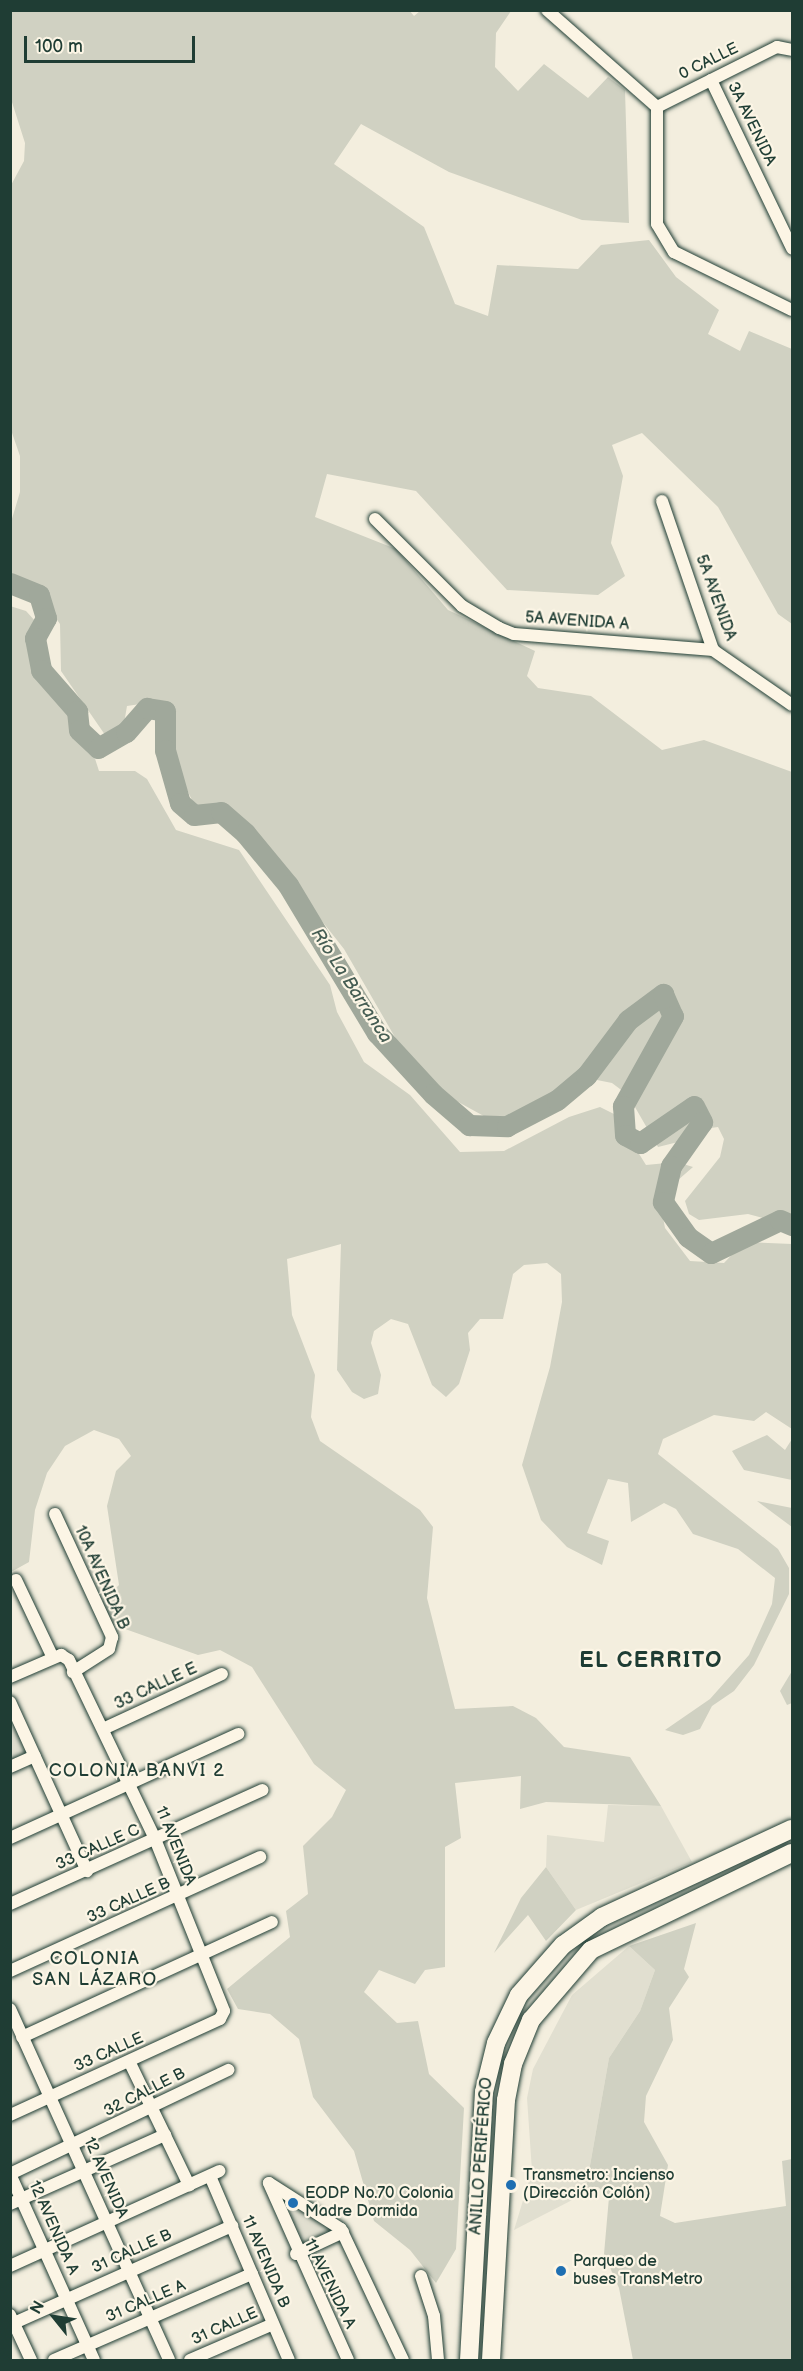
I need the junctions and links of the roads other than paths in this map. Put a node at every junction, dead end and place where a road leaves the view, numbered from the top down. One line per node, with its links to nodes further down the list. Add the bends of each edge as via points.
1 (547, 10): 4 (street)
2 (792, 50): 3 (street, 0 CALLE, via 777,47)
3 (711, 80): 4 (street, 0 CALLE); 5 (street, 3A AVENIDA)
4 (657, 107): 6 (street, via 657,224 674,252)
5 (792, 248)
6 (792, 309)
7 (662, 501): 9 (street, 5A AVENIDA)
8 (375, 519): 9 (street, 5A AVENIDA A, via 462,606 514,634)
9 (713, 650): 10 (street, 5A AVENIDA)
10 (792, 705)
11 (55, 1514): 14 (street, 10A AVENIDA B, via 112,1637 104,1653)
12 (16, 1580): 13 (street, 11 AVENIDA)
13 (60, 1657): 14 (street, 11 AVENIDA); 16 (street)
14 (74, 1672): 18 (street, 11 AVENIDA)
15 (222, 1674): 18 (street, 33 CALLE E)
16 (10, 1677)
17 (10, 1702): 20 (street)
18 (103, 1729): 22 (street, 11 AVENIDA)
19 (238, 1734): 22 (street)
20 (35, 1756): 21 (street); 24 (street)
21 (10, 1767)
22 (130, 1784): 24 (street); 27 (street, 11 AVENIDA)
23 (263, 1790): 27 (street, 33 CALLE C)
24 (62, 1816): 26 (street); 30 (street)
25 (792, 1829): 73 (highway, ANILLO PERIFÉRICO, via 602,1917 563,1945 519,1995 501,2031 484,2092)
26 (10, 1838)
27 (155, 1839): 30 (street, 33 CALLE C); 31 (street, 11 AVENIDA)
28 (792, 1853): 74 (highway, ANILLO PERIFÉRICO, via 591,1950 546,1996 520,2042 506,2100)
29 (260, 1857): 31 (street, 33 CALLE B)
30 (87, 1871): 32 (street, 33 CALLE C)
31 (178, 1897): 34 (street, 11 AVENIDA); 35 (street, 33 CALLE B)
32 (10, 1904)
33 (272, 1922): 34 (street)
34 (201, 1952): 37 (street, 11 AVENIDA, via 223,2005); 38 (street)
35 (10, 1971)
36 (10, 2009): 38 (street, 12 AVENIDA)
37 (220, 2019): 39 (street, 33 CALLE)
38 (22, 2037): 41 (street, 12 AVENIDA)
39 (130, 2063): 41 (street, 33 CALLE); 42 (street)
40 (228, 2070): 42 (street, 32 CALLE B)
41 (50, 2097): 43 (street, 33 CALLE); 45 (street, 12 AVENIDA)
42 (153, 2107): 44 (street); 45 (street, 32 CALLE B)
43 (10, 2115)
44 (165, 2135): 46 (street); 48 (street)
45 (73, 2148): 46 (street, 12 AVENIDA); 47 (street, 32 CALLE B)
46 (84, 2171): 49 (street); 50 (street, 12 AVENIDA)
47 (10, 2174): 49 (street, 12 AVENIDA A)
48 (189, 2185): 50 (street); 51 (street, 11 AVENIDA B, via 214,2173)
49 (16, 2202): 53 (street, 12 AVENIDA A)
50 (106, 2222): 53 (street); 56 (street, 12 AVENIDA)
51 (232, 2226): 56 (street, 31 CALLE B); 57 (street, 11 AVENIDA B)
52 (343, 2232): 54 (street); 54 (street, 11 AVENIDA A, via 272,2183 268,2187); 71 (street)
53 (45, 2250): 55 (street); 59 (street, 12 AVENIDA A)
54 (296, 2254): 70 (street, 11 AVENIDA A)
55 (10, 2266)
56 (129, 2271): 59 (street, 31 CALLE B); 60 (street, 12 AVENIDA)
57 (252, 2274): 60 (street, 31 CALLE A); 62 (street, 11 AVENIDA B)
58 (421, 2276): 72 (street, via 434,2316)
59 (67, 2299): 61 (street, 31 CALLE B); 63 (street, 12 AVENIDA A)
60 (150, 2318): 63 (street, 31 CALLE A); 67 (street, 12 AVENIDA)
61 (12, 2319): 64 (street)
62 (273, 2324): 68 (street, 31 CALLE); 69 (street, 11 AVENIDA B)
63 (88, 2345): 65 (street, 31 CALLE A); 66 (street, 12 AVENIDA A)
64 (31, 2361)
65 (54, 2361)
66 (94, 2361)
67 (169, 2361)
68 (190, 2361)
69 (289, 2361)
70 (348, 2361)
71 (403, 2361)
72 (438, 2361)
73 (469, 2361)
74 (491, 2361)

